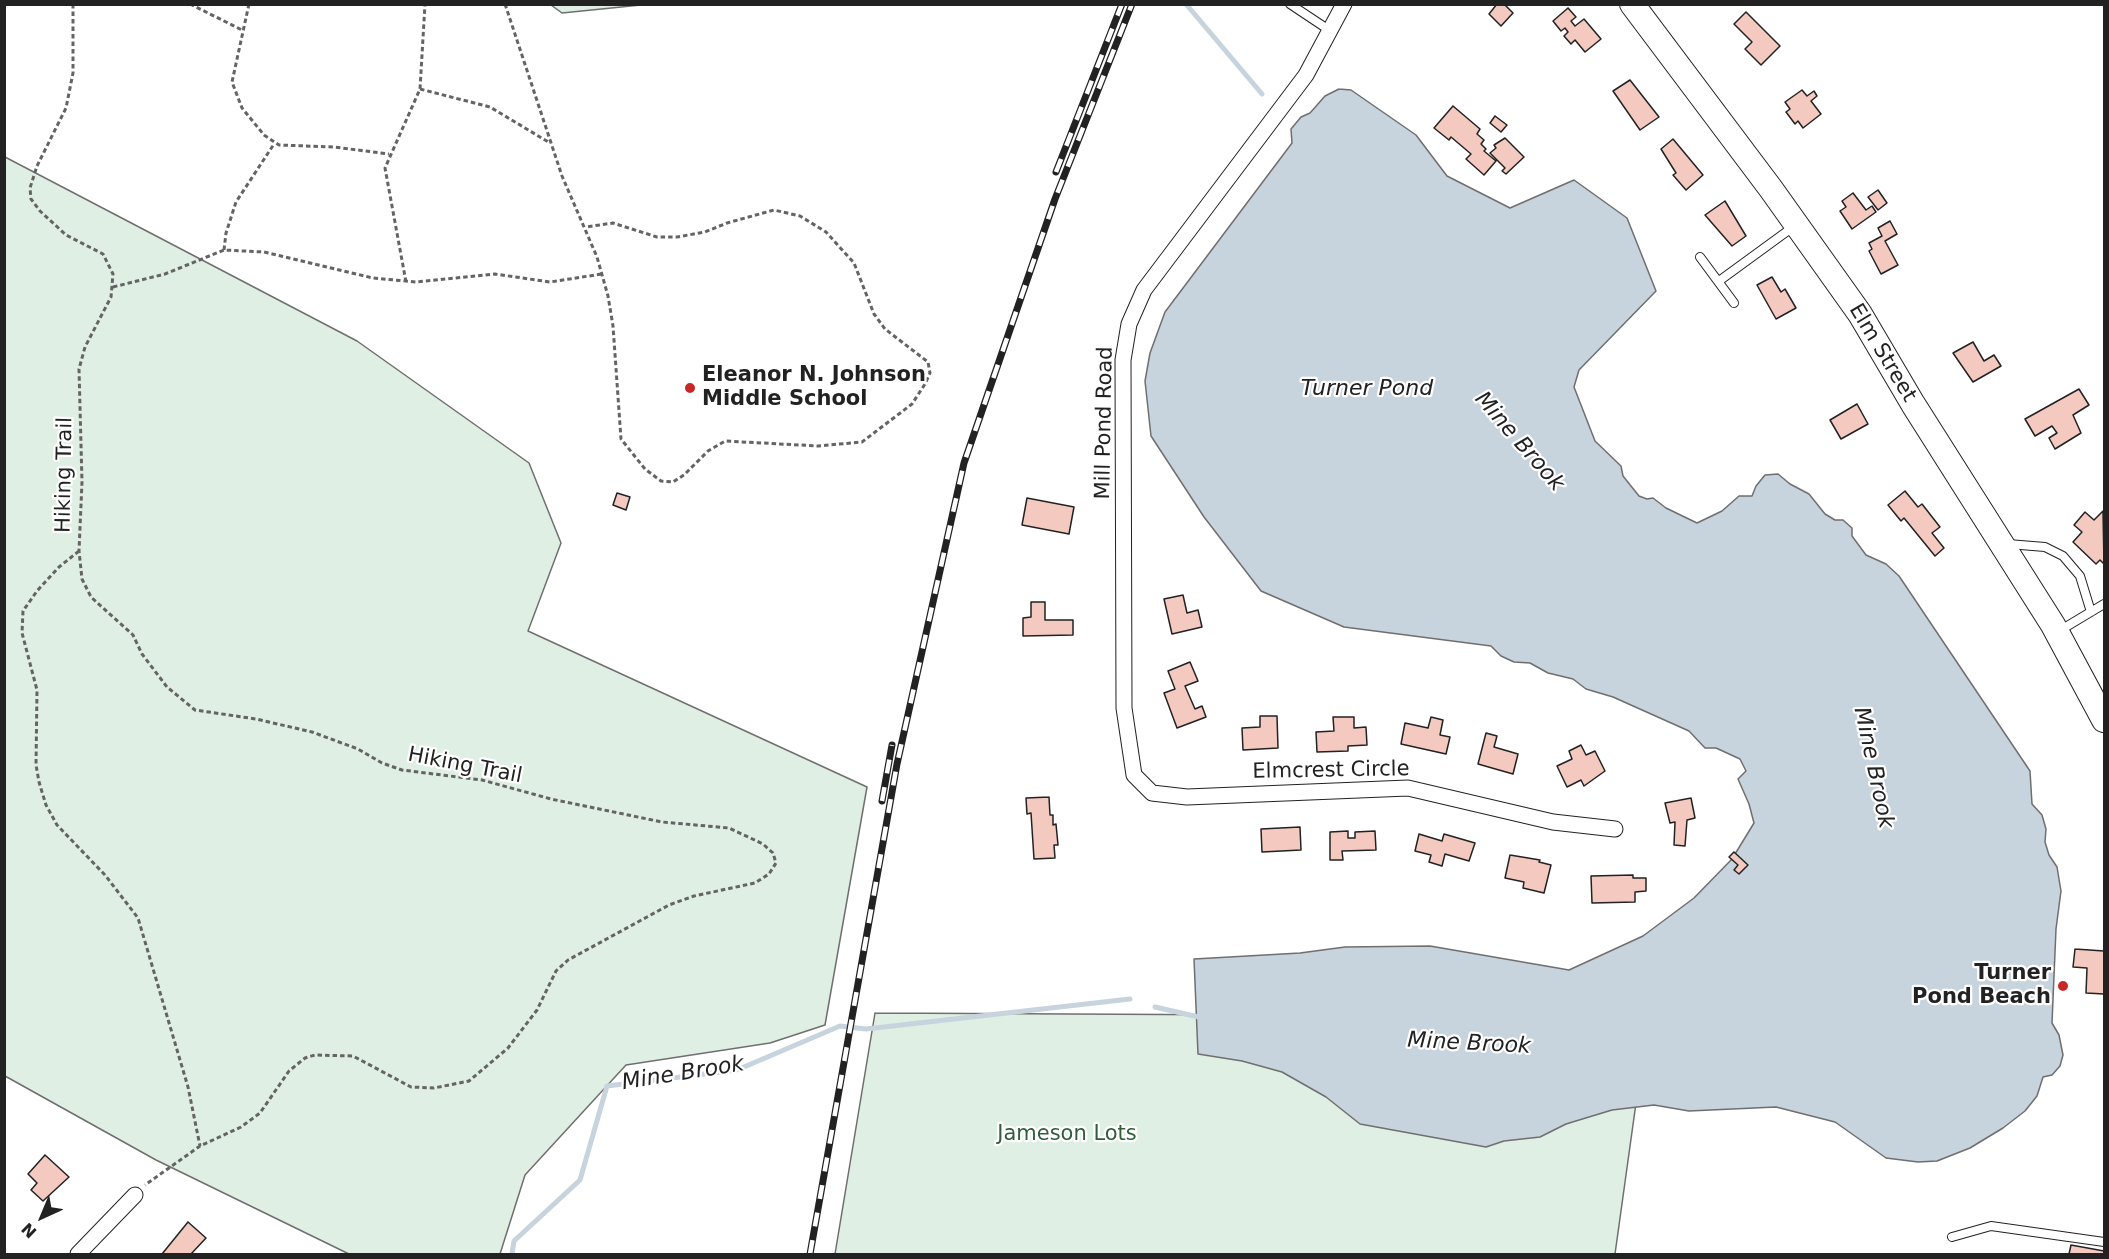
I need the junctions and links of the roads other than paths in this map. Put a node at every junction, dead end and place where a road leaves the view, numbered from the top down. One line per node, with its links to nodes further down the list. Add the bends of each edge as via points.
1 (1290, 4): 4 (lane)
2 (1344, 4): 4 (street, Mill Pond Road)
3 (1632, 4): 5 (main road, Elm Street)
4 (1329, 30): 14 (street, Mill Pond Road, via 1306,75 1143,291 1129,324 1123,360 1124,708 1134,775)
5 (1797, 224): 7 (lane); 9 (main road, Elm Street, via 1860,314)
6 (1700, 257): 7 (lane)
7 (1719, 281): 8 (lane)
8 (1734, 303)
9 (2004, 544): 11 (lane, via 2045,547 2063,556 2080,576); 12 (main road, Elm Street)
10 (2104, 604): 11 (lane)
11 (2091, 612): 12 (lane)
12 (2057, 632): 13 (main road, Elm Street)
13 (2104, 720)
14 (1152, 793): 15 (street, Elmcrest Circle, via 1187,797 1408,788 1553,822)
15 (1615, 829)
16 (135, 1195): 19 (street)
17 (1952, 1237): 18 (lane, via 1991,1226)
18 (2104, 1242)
19 (78, 1254)

